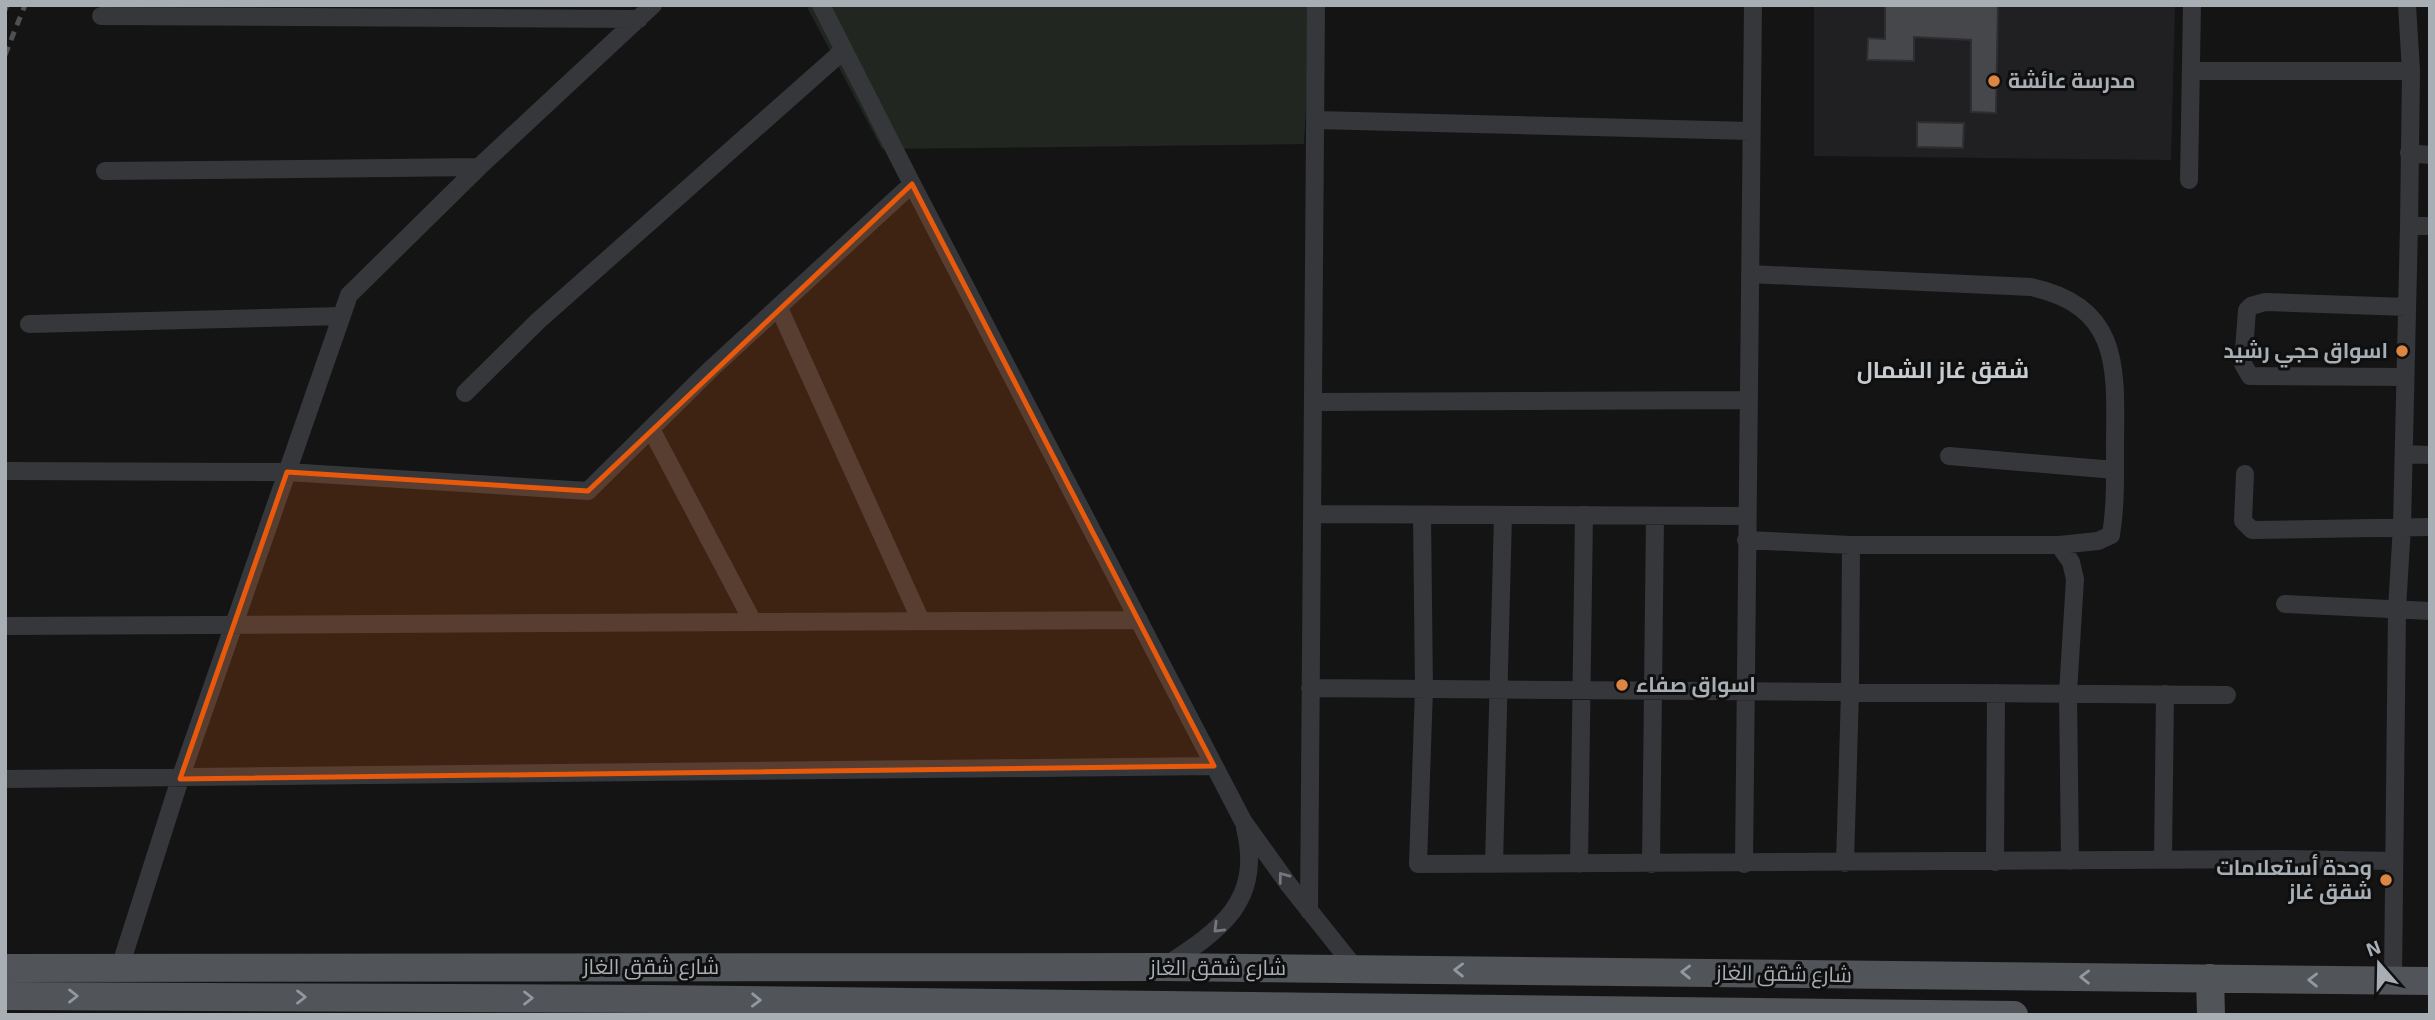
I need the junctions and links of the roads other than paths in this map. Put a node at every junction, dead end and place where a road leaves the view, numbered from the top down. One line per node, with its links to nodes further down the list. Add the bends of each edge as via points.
1 (653, 5): 8 (street)
2 (821, 5): 9 (street)
3 (1316, 5): 12 (street)
4 (1753, 5): 13 (street)
5 (2192, 5): 10 (street)
6 (2407, 5): 11 (street)
7 (101, 16): 8 (street)
8 (639, 19): 16 (street)
9 (844, 50): 19 (street); 28 (street, via 538,321)
10 (2191, 71): 11 (street); 18 (street)
11 (2411, 71): 14 (street)
12 (1315, 120): 13 (street); 30 (street)
13 (1751, 131): 22 (street)
14 (2409, 153): 15 (street); 20 (street)
15 (2430, 155)
16 (479, 167): 17 (street); 25 (street, via 349,295)
17 (105, 172)
18 (2189, 180)
19 (912, 184): 24 (street); 53 (street)
20 (2409, 226): 21 (street); 23 (street)
21 (2430, 226)
22 (1750, 274): 29 (street); 35 (street, via 2031,287 2076,303 2106,340 2113,363)
23 (2407, 307): 27 (street); 27 (street, via 2264,302 2251,306 2243,364 2250,376)
24 (779, 308): 31 (street); 54 (street)
25 (341, 316): 26 (street); 37 (street)
26 (29, 324)
27 (2405, 377): 32 (street)
28 (465, 393)
29 (1748, 400): 30 (street); 44 (street)
30 (1313, 402): 39 (street)
31 (651, 429): 37 (street, via 588,491); 55 (street)
32 (2404, 454): 33 (street); 45 (street)
33 (2430, 454)
34 (1949, 456): 35 (street)
35 (2115, 470): 49 (street, via 2111,535)
36 (5, 471): 37 (street)
37 (287, 472): 56 (street)
38 (2245, 474): 45 (street, via 2243,521 2252,530)
39 (1312, 514): 40 (street); 58 (street)
40 (1422, 515): 41 (street); 59 (street)
41 (1503, 515): 42 (street); 60 (street)
42 (1584, 515): 43 (street); 61 (street)
43 (1655, 516): 44 (street); 62 (street)
44 (1747, 516): 47 (street)
45 (2402, 526): 46 (street); 51 (street)
46 (2430, 527)
47 (1746, 541): 48 (street); 63 (street)
48 (1851, 545): 49 (street); 64 (street)
49 (2059, 545): 66 (street, via 2071,562 2075,579)
50 (2285, 604): 51 (street)
51 (2397, 609): 52 (street); 75 (street)
52 (2430, 611)
53 (1139, 620): 54 (street); 69 (street)
54 (921, 621): 55 (street)
55 (753, 622): 56 (street)
56 (235, 625): 57 (street); 71 (street)
57 (5, 626)
58 (1310, 688): 59 (street); 82 (street)
59 (1424, 689): 60 (street); 78 (street, via 1418,864)
60 (1499, 689): 61 (street); 78 (street)
61 (1582, 690): 62 (street); 79 (street)
62 (1653, 690): 63 (street); 80 (street)
63 (1745, 691): 64 (street); 81 (street)
64 (1850, 692): 65 (street); 77 (street)
65 (1996, 693): 66 (street); 76 (street)
66 (2068, 693): 67 (street); 74 (street)
67 (2165, 694): 68 (street); 73 (street)
68 (2227, 695)
69 (1214, 766): 71 (street); 72 (street)
70 (5, 779): 71 (street)
71 (180, 779): 83 (street)
72 (1243, 821): 82 (street, one-way to 72); 85 (street, one-way to 85, via 1249,869 1231,914 1212,935)
73 (2163, 860): 74 (street); 75 (street)
74 (2070, 861): 76 (street)
75 (2394, 861): 89 (street)
76 (1995, 862): 77 (street)
77 (1845, 863): 81 (street)
78 (1494, 864): 79 (street)
79 (1579, 864): 80 (street)
80 (1651, 864): 81 (street)
81 (1744, 864)
82 (1309, 911): 87 (street)
83 (120, 967): 84 (main road, شارع شقق الغاز); 86 (main road, شارع شقق الغاز)
84 (856, 967): 85 (main road, شارع شقق الغاز); 92 (main road)
85 (1164, 967): 87 (main road, شارع شقق الغاز)
86 (5, 968)
87 (1356, 969): 88 (main road, شارع شقق الغاز, one-way to 87)
88 (2210, 978): 89 (main road, شارع شقق الغاز, one-way to 88); 101 (main road)
89 (2393, 981): 90 (main road, شارع شقق الغاز)
90 (2430, 981)
91 (5, 996): 93 (main road, شارع شقق الغاز, one-way to 93)
92 (855, 1001): 93 (main road, شارع شقق الغاز, one-way to 92); 94 (main road, شارع شقق الغاز)
93 (654, 1007)
94 (966, 1009): 95 (main road, شارع شقق الغاز)
95 (1132, 1009): 96 (main road, شارع شقق الغاز)
96 (1285, 1010): 97 (main road, شارع شقق الغاز)
97 (1436, 1011): 98 (main road, شارع شقق الغاز)
98 (1842, 1014): 99 (main road, شارع شقق الغاز)
99 (1997, 1014): 100 (main road, شارع شقق الغاز)
100 (2014, 1015)
101 (2211, 1015)

